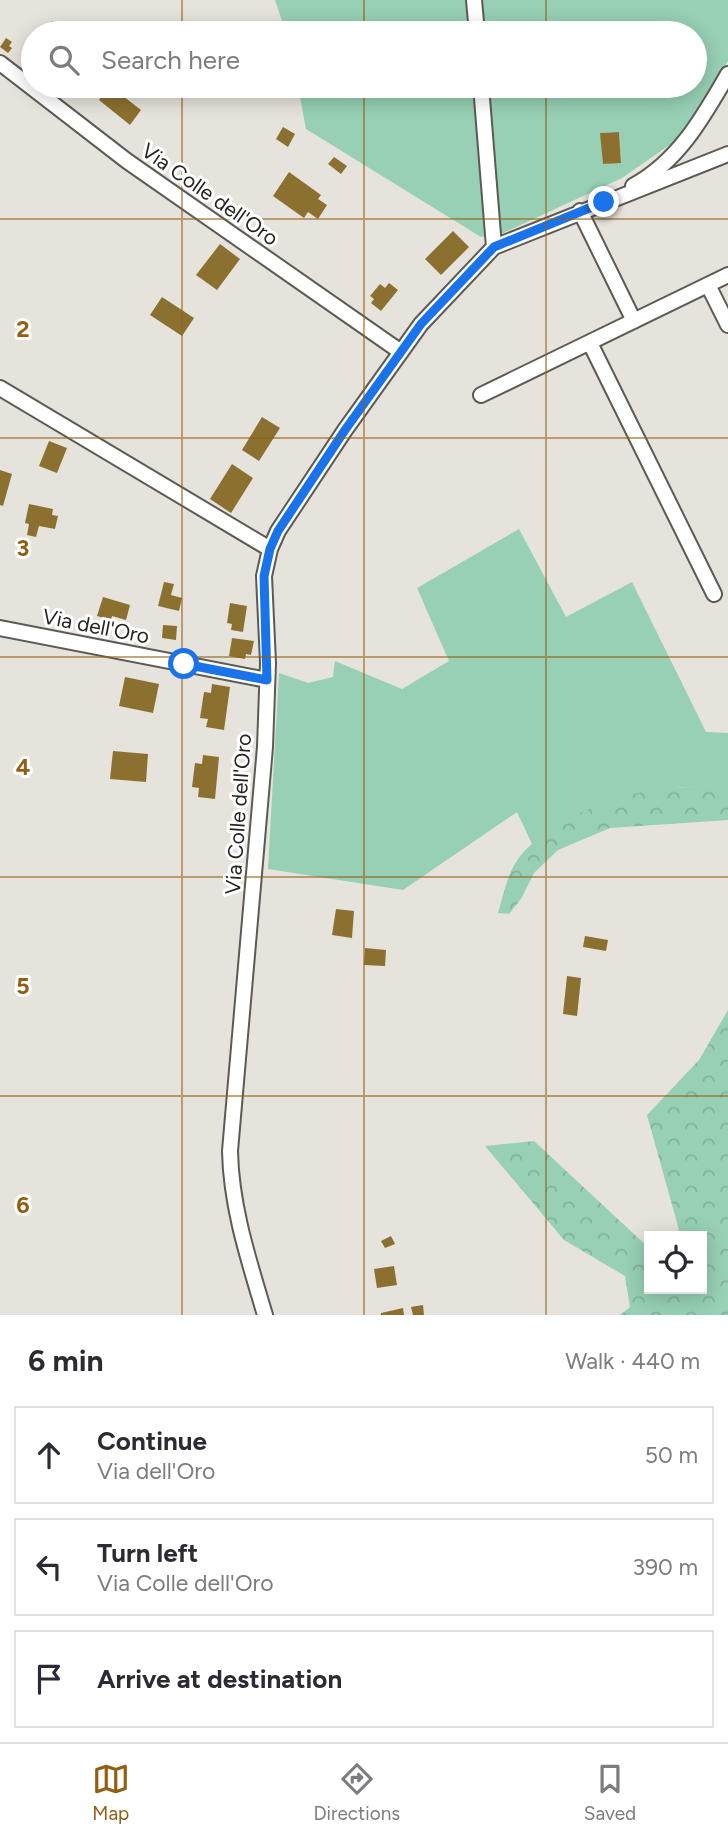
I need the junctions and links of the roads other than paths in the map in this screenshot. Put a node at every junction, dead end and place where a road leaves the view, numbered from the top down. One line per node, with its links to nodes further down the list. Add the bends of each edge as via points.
1 (474, 0): 2 (street)
2 (476, 21)
3 (0, 63): 5 (street, Via Colle dell'Oro)
4 (728, 74): 9 (street, via 699,123 672,156 645,179)
5 (21, 79)
6 (45, 98): 17 (street, Via Colle dell'Oro, via 127,161)
7 (482, 98): 11 (street)
8 (728, 154): 9 (street, Via Colle dell'Oro)
9 (604, 202): 10 (street, Via Colle dell'Oro)
10 (580, 211): 11 (street, Via Colle dell'Oro); 14 (street)
11 (494, 247): 17 (street, Via Colle dell'Oro, via 421,324)
12 (728, 275): 13 (street)
13 (708, 285): 14 (street); 15 (street)
14 (634, 321): 16 (street)
15 (728, 325)
16 (590, 343): 19 (street); 21 (street)
17 (401, 352): 20 (street, Via Colle dell'Oro)
18 (0, 388): 20 (street)
19 (481, 395)
20 (270, 549): 23 (street, Via Colle dell'Oro, via 264,576)
21 (714, 594)
22 (0, 628): 23 (street, Via dell'Oro)
23 (267, 680): 24 (street, Via Colle dell'Oro, via 230,1151 237,1210)
24 (265, 1315)

